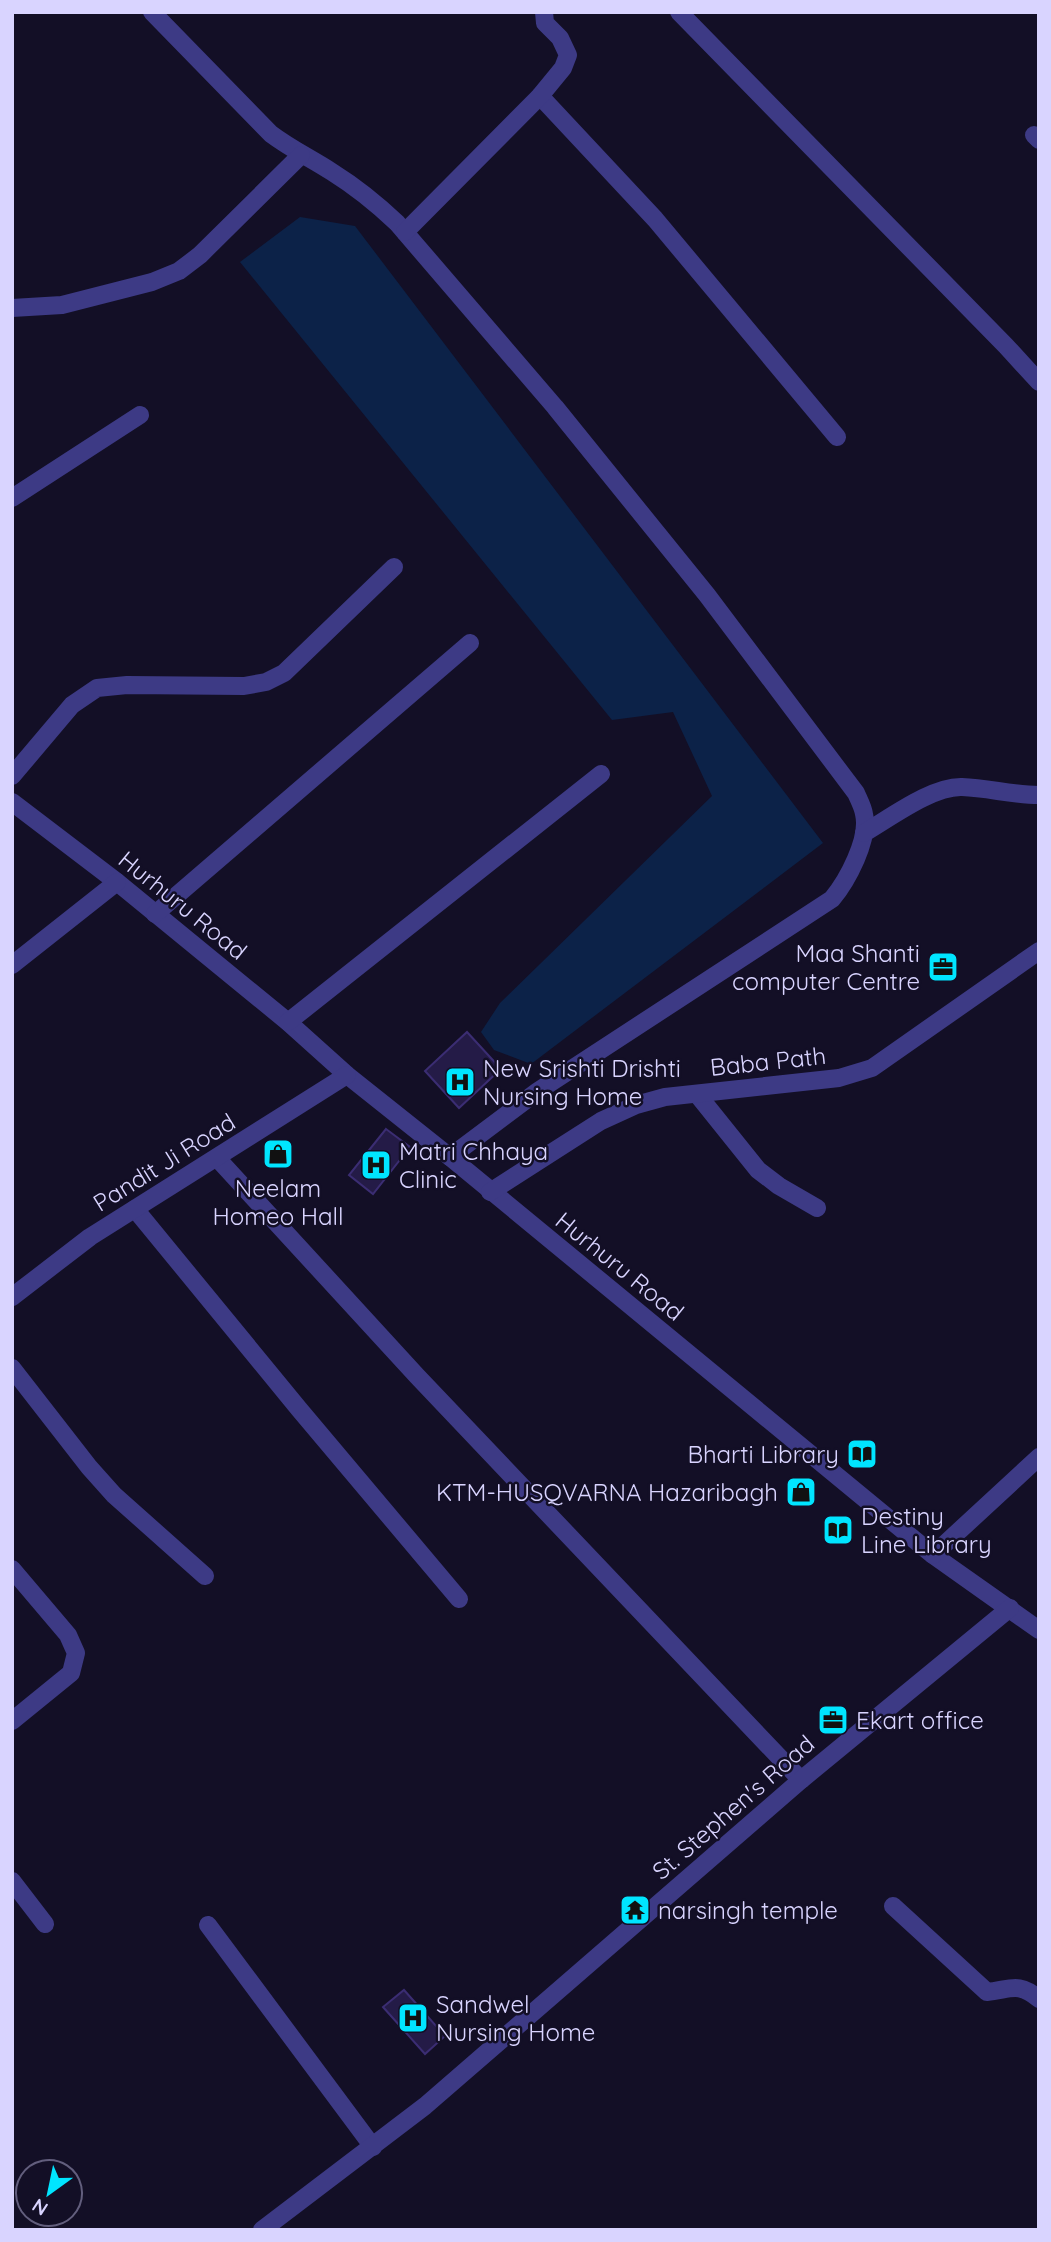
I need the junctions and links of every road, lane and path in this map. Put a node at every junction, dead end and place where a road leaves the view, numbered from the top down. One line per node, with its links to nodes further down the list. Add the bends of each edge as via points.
1 (152, 12): 5 (street, via 271,134)
2 (544, 12): 4 (street, via 545,23 568,55)
3 (679, 12): 8 (street)
4 (540, 96): 6 (street); 10 (street, via 655,219)
5 (301, 155): 6 (street, via 376,203); 7 (street, via 179,271 62,305)
6 (405, 232): 18 (street, via 707,595 856,793 865,816)
7 (12, 308)
8 (1039, 382)
9 (140, 415): 11 (street)
10 (837, 437)
11 (12, 498)
12 (394, 567): 15 (street, via 284,673 244,686 97,688 72,705)
13 (470, 643): 20 (street)
14 (601, 774): 23 (street)
15 (12, 776)
16 (1039, 795): 18 (street, via 960,787 935,792)
17 (12, 802): 19 (street, Hurhuru Road)
18 (864, 833): 26 (street, via 847,880 832,899 538,1091)
19 (117, 882): 20 (street, Hurhuru Road); 22 (street)
20 (155, 914): 23 (street, Hurhuru Road)
21 (1039, 951): 25 (street, Baba Path, via 872,1068 839,1078)
22 (12, 965)
23 (288, 1022): 24 (street, Hurhuru Road)
24 (347, 1075): 26 (street, Hurhuru Road); 27 (street, Pandit Ji Road)
25 (697, 1094): 28 (street, Baba Path, via 636,1105 601,1121); 29 (street, via 758,1170)
26 (450, 1157): 28 (street, Hurhuru Road)
27 (217, 1158): 30 (street, Pandit Ji Road); 41 (street)
28 (490, 1192): 34 (street, Hurhuru Road)
29 (817, 1208)
30 (135, 1209): 31 (street, Pandit Ji Road); 37 (street)
31 (12, 1297)
32 (12, 1368): 36 (street, via 114,1495)
33 (1039, 1457): 34 (street)
34 (933, 1555): 38 (street, Hurhuru Road)
35 (12, 1569): 40 (street, via 68,1635 76,1653 71,1673)
36 (205, 1576)
37 (459, 1599)
38 (1010, 1608): 39 (street, Hurhuru Road); 41 (street, St. Stephen's Road)
39 (1039, 1630)
40 (12, 1721)
41 (801, 1780): 47 (street, St. Stephen's Road)
42 (12, 1881): 44 (street)
43 (892, 1906): 46 (street, via 987,1992 1016,1987)
44 (45, 1924)
45 (208, 1925): 47 (street)
46 (1039, 1999)
47 (373, 2147): 48 (street, St. Stephen's Road)
48 (262, 2230)

